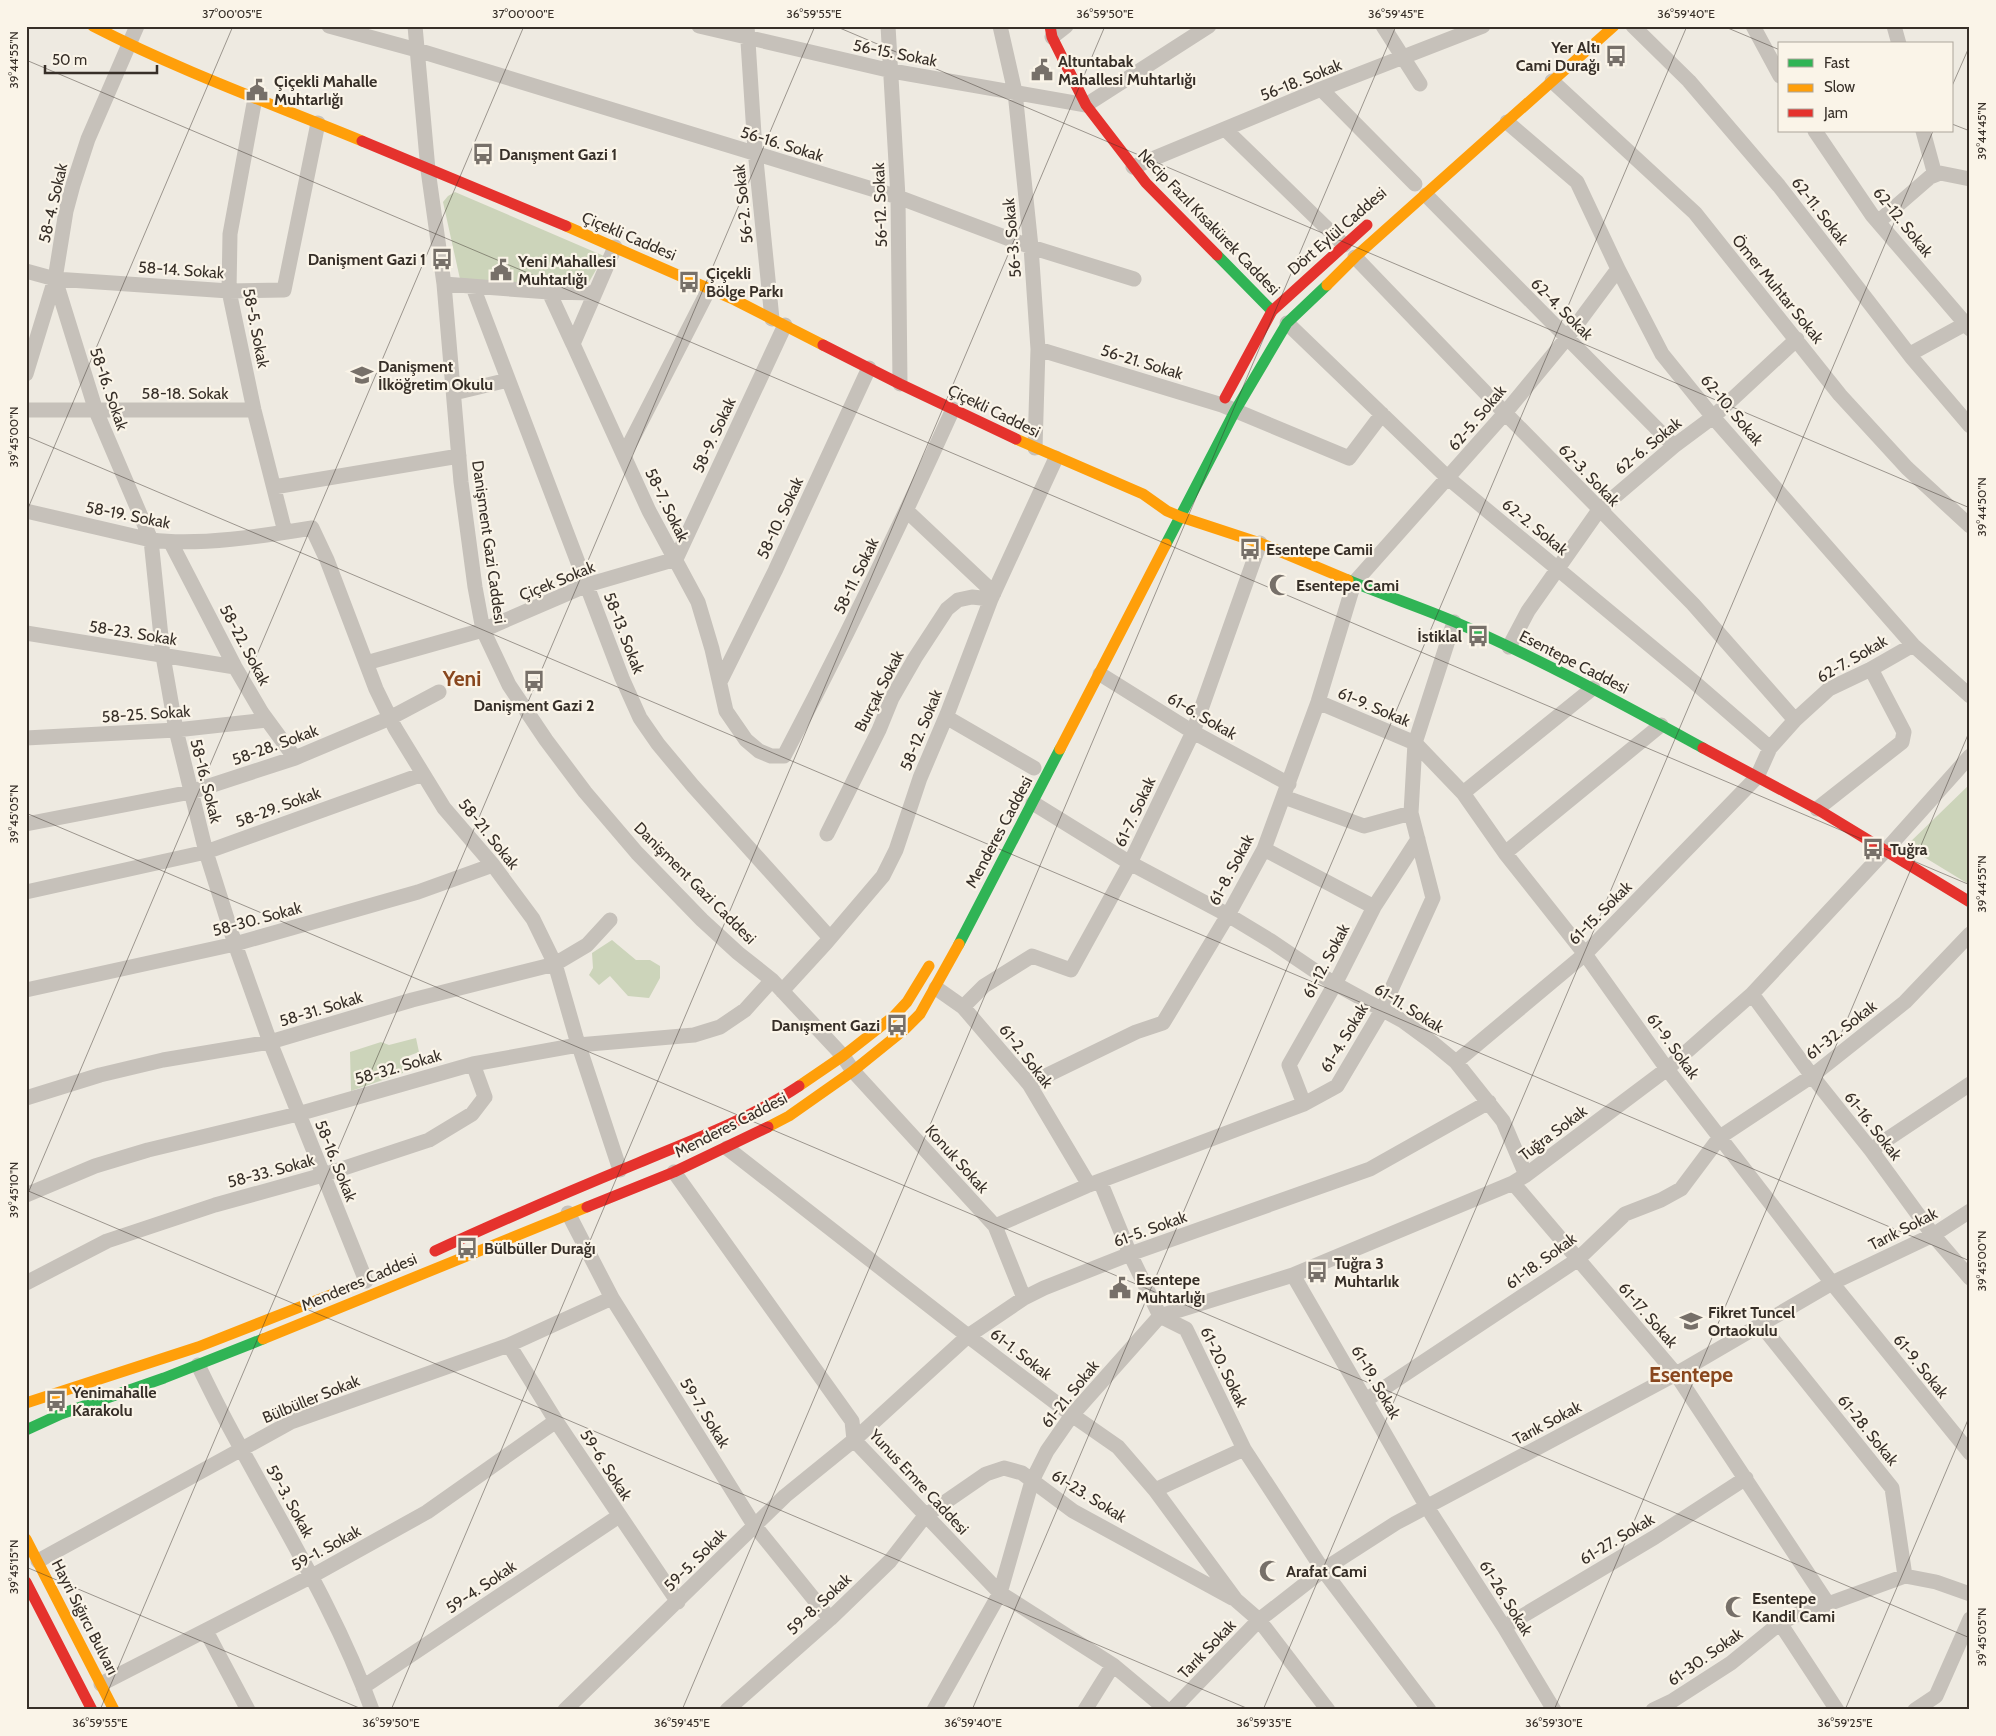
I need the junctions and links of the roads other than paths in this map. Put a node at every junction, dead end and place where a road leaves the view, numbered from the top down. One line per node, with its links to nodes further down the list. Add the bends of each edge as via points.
1 (93, 26): 19 (main road, Çiçekli Caddesi)
2 (137, 26): 19 (street, 58-4. Sokak)
3 (329, 26): 20 (street, 56-16. Sokak)
4 (415, 26): 20 (street, Danişment Gazi Caddesi)
5 (699, 26): 16 (street, 56-15. Sokak)
6 (888, 26): 22 (street, 56-12. Sokak)
7 (1000, 26): 27 (street, 56-3. Sokak)
8 (1066, 26): 17 (street)
9 (1209, 26): 29 (street)
10 (1383, 26): 21 (street)
11 (1483, 26): 21 (street, 56-18. Sokak)
12 (1614, 26): 24 (main road, Dört Eylül Caddesi)
13 (1633, 26): 66 (street, 62-11. Sokak, via 1689,81 1779,186)
14 (1753, 26): 23 (street)
15 (1894, 26): 18 (street)
16 (747, 32): 22 (street, 56-15. Sokak); 35 (street, 56-2. Sokak)
17 (1051, 32): 29 (main road, Necip Fazıl Kısakürek Caddesi)
18 (1898, 42)
19 (130, 45): 28 (main road, Çiçekli Caddesi); 50 (street, 58-4. Sokak, via 88,138 66,211)
20 (417, 50): 35 (street, 56-16. Sokak); 37 (street, Danişment Gazi Caddesi)
21 (1402, 58): 25 (street); 26 (street, 56-18. Sokak)
22 (892, 71): 27 (street, 56-15. Sokak); 41 (street, 56-12. Sokak)
23 (1778, 72)
24 (1552, 81): 30 (main road, Dört Eylül Caddesi); 63 (street, Ömer Muhtar Sokak, via 1695,213)
25 (1420, 84)
26 (1322, 89): 32 (street, 56-18. Sokak); 40 (street, 62-4. Sokak)
27 (1015, 92): 29 (street, 56-15. Sokak); 46 (street, 56-3. Sokak)
28 (255, 98): 31 (main road, Çiçekli Caddesi); 55 (street, 58-5. Sokak, via 230,234)
29 (1086, 106): 36 (main road, Necip Fazıl Kısakürek Caddesi)
30 (1507, 122): 40 (main road, Dört Eylül Caddesi); 48 (street, 62-10. Sokak, via 1577,182)
31 (318, 123): 37 (main road, Çiçekli Caddesi); 55 (street, 58-14. Sokak, via 284,290)
32 (1226, 130): 36 (street, 56-18. Sokak); 44 (street)
33 (1816, 132): 43 (street, 62-12. Sokak)
34 (1923, 132): 38 (street)
35 (756, 154): 41 (street, 56-16. Sokak); 59 (street, 56-2. Sokak)
36 (1133, 167): 58 (main road, Necip Fazıl Kısakürek Caddesi)
37 (428, 170): 45 (main road, Çiçekli Caddesi); 52 (street, Danişment Gazi Caddesi)
38 (1935, 175): 39 (street); 43 (street)
39 (1970, 179)
40 (1418, 187): 47 (main road, Dört Eylül Caddesi); 62 (street, 62-4. Sokak)
41 (898, 197): 46 (street, 56-16. Sokak); 70 (street, 56-12. Sokak)
42 (1372, 221): 44 (main road, Dört Eylül Caddesi)
43 (1878, 222): 61 (street, 62-12. Sokak)
44 (1344, 245): 58 (main road, Dört Eylül Caddesi)
45 (615, 247): 54 (main road, Çiçekli Caddesi); 57 (street)
46 (1031, 247): 51 (street, 56-16. Sokak); 65 (street, 56-3. Sokak)
47 (1355, 257): 60 (main road, Dört Eylül Caddesi); 77 (street, 62-3. Sokak)
48 (1618, 269): 62 (street, 62-5. Sokak); 79 (street, 62-10. Sokak, via 1662,354)
49 (26, 271): 50 (street, 58-14. Sokak)
50 (55, 278): 55 (street, 58-14. Sokak); 68 (street, 58-4. Sokak); 76 (street, 58-16. Sokak)
51 (1134, 278)
52 (444, 284): 53 (street); 71 (street, Danişment Gazi Caddesi)
53 (473, 287): 56 (street); 69 (street, 58-13. Sokak)
54 (709, 289): 59 (main road, Çiçekli Caddesi); 83 (street)
55 (229, 291): 74 (street, 58-5. Sokak)
56 (549, 292): 57 (street); 64 (street, 58-7. Sokak)
57 (594, 293): 64 (street)
58 (1272, 311): 75 (main road, Dört Eylül Caddesi)
59 (779, 322): 67 (main road, Çiçekli Caddesi); 101 (street, 58-9. Sokak)
60 (1287, 323): 75 (main road, Dört Eylül Caddesi); 78 (street, 62-2. Sokak)
61 (1967, 327): 66 (street)
62 (1566, 339): 77 (street, 62-5. Sokak); 81 (street, 62-4. Sokak)
63 (1797, 340): 79 (street, 62-6. Sokak); 95 (street, Ömer Muhtar Sokak, via 1840,395 1907,468)
64 (573, 344): 83 (street, 58-7. Sokak)
65 (1038, 349): 75 (street, 56-21. Sokak); 82 (street, 56-3. Sokak)
66 (1910, 354): 80 (street, 62-11. Sokak)
67 (869, 368): 70 (main road, Çiçekli Caddesi); 116 (street, 58-10. Sokak)
68 (26, 374)
69 (508, 380): 71 (street); 104 (street, 58-13. Sokak)
70 (900, 384): 72 (main road, Çiçekli Caddesi)
71 (454, 392): 84 (street, Danişment Gazi Caddesi)
72 (953, 409): 82 (main road, Çiçekli Caddesi); 93 (street, 58-11. Sokak)
73 (26, 410): 76 (street, 58-18. Sokak)
74 (254, 410): 76 (street, 58-18. Sokak); 87 (street, 58-5. Sokak)
75 (1225, 410): 78 (street, 56-21. Sokak, via 1349,458); 90 (main road, Dört Eylül Caddesi)
76 (96, 411): 98 (street, 58-16. Sokak)
77 (1504, 413): 86 (street, 62-5. Sokak); 91 (street, 62-3. Sokak)
78 (1382, 414): 86 (street, 62-2. Sokak)
79 (1713, 417): 81 (street, 62-6. Sokak); 109 (street, 62-10. Sokak)
80 (1970, 426)
81 (1674, 446): 91 (street, 62-6. Sokak)
82 (1034, 448): 85 (main road, Çiçekli Caddesi)
83 (624, 455): 101 (street, 58-7. Sokak)
84 (459, 456): 87 (street); 107 (street, Danişment Gazi Caddesi)
85 (1056, 458): 88 (main road, Çiçekli Caddesi); 105 (street, 58-12. Sokak)
86 (1448, 478): 102 (street, 62-2. Sokak); 103 (street, 62-5. Sokak)
87 (274, 487): 97 (street, 58-5. Sokak)
88 (1143, 494): 89 (main road, Esentepe Caddesi)
89 (1168, 505): 90 (main road); 94 (main road, Esentepe Caddesi)
90 (1196, 508): 94 (main road, Menderes Caddesi); 100 (main road)
91 (1599, 510): 102 (street, 62-6. Sokak); 124 (street, 62-3. Sokak, via 1693,604)
92 (26, 511): 98 (street, 58-19. Sokak)
93 (907, 511): 105 (street); 131 (street, 58-11. Sokak)
94 (1181, 517): 100 (main road, Esentepe Caddesi); 115 (main road, Menderes Caddesi)
95 (1970, 526)
96 (312, 528): 97 (street, 58-19. Sokak); 112 (street, 58-21. Sokak)
97 (285, 532): 99 (street, 58-19. Sokak)
98 (151, 540): 99 (street, 58-19. Sokak); 111 (street, 58-16. Sokak)
99 (171, 543): 113 (street, 58-22. Sokak)
100 (1260, 543): 103 (main road, Esentepe Caddesi); 127 (street, 61-7. Sokak)
101 (676, 560): 104 (street, Çiçek Sokak); 116 (street, 58-7. Sokak, via 698,602)
102 (1559, 569): 110 (street, 62-6. Sokak, via 1528,611); 130 (street, 62-2. Sokak)
103 (1354, 583): 106 (main road, Esentepe Caddesi); 120 (street, 61-8. Sokak)
104 (588, 585): 107 (street, Çiçek Sokak); 158 (street, 58-13. Sokak, via 640,718 693,786)
105 (992, 596): 121 (street, 58-12. Sokak); 144 (street, Burçak Sokak, via 958,600 947,609 892,698)
106 (1454, 622): 110 (main road, Esentepe Caddesi); 129 (street, 61-4. Sokak)
107 (483, 630): 112 (street, Çiçek Sokak); 164 (street, Danişment Gazi Caddesi, via 510,685 585,792 637,853 696,913)
108 (26, 633): 111 (street, 58-23. Sokak)
109 (1913, 645): 114 (street, 62-7. Sokak); 119 (street, 62-10. Sokak)
110 (1509, 647): 117 (main road, Esentepe Caddesi)
111 (163, 656): 113 (street, 58-23. Sokak); 126 (street, 58-16. Sokak)
112 (366, 663): 122 (street, 58-21. Sokak)
113 (234, 667): 123 (street, 58-22. Sokak)
114 (1871, 669): 124 (street, 62-7. Sokak, via 1830,689); 141 (street, via 1904,732 1902,742)
115 (1100, 674): 127 (street, 61-6. Sokak); 140 (main road, Menderes Caddesi)
116 (720, 682): 131 (street, 58-7. Sokak, via 726,711 746,740 759,751 771,756)
117 (1593, 688): 125 (main road, Esentepe Caddesi); 139 (street)
118 (438, 692): 122 (street, 58-28. Sokak)
119 (1970, 696)
120 (1318, 702): 129 (street, 61-9. Sokak); 137 (street, 61-8. Sokak)
121 (946, 717): 134 (street); 158 (street, 58-12. Sokak, via 920,778 896,850 883,876)
122 (390, 718): 133 (street, 58-28. Sokak); 135 (street, 58-21. Sokak)
123 (267, 720): 126 (street, 58-25. Sokak); 133 (street, 58-22. Sokak)
124 (1795, 720): 130 (street, 62-7. Sokak)
125 (1661, 726): 136 (main road, Esentepe Caddesi); 149 (street)
126 (176, 730): 128 (street, 58-25. Sokak); 138 (street, 58-16. Sokak)
127 (1193, 732): 137 (street, 61-6. Sokak); 150 (street, 61-7. Sokak)
128 (26, 738)
129 (1415, 743): 139 (street, 61-9. Sokak); 142 (street, 61-4. Sokak)
130 (1770, 748): 136 (street, 62-7. Sokak)
131 (784, 756)
132 (1970, 756): 147 (street, Tuğra Sokak)
133 (295, 758): 138 (street, 58-28. Sokak)
134 (1034, 768)
135 (423, 774): 148 (street, 58-29. Sokak); 151 (street, 58-21. Sokak, via 444,808)
136 (1757, 777): 141 (main road, Esentepe Caddesi); 161 (street, 61-15. Sokak)
137 (1286, 791): 142 (street, 61-6. Sokak, via 1364,826); 146 (street, 61-8. Sokak)
138 (191, 792): 143 (street, 58-28. Sokak); 148 (street, 58-16. Sokak)
139 (1463, 793): 149 (street, 61-9. Sokak)
140 (1033, 803): 150 (street, 61-11. Sokak); 165 (main road, Menderes Caddesi)
141 (1817, 809): 147 (main road, Esentepe Caddesi)
142 (1411, 813): 145 (street, 61-4. Sokak)
143 (26, 824)
144 (827, 834)
145 (1418, 839): 154 (street, 61-12. Sokak); 169 (street, 61-4. Sokak, via 1433,898)
146 (1264, 849): 154 (street); 155 (street, 61-8. Sokak)
147 (1886, 850): 153 (main road, Esentepe Caddesi); 167 (street, Tuğra Sokak)
148 (206, 852): 152 (street, 58-29. Sokak); 159 (street, 58-16. Sokak)
149 (1505, 853): 161 (street, 61-9. Sokak)
150 (1130, 863): 155 (street, 61-11. Sokak); 168 (street, 61-7. Sokak, via 1071,970 1032,956 984,986)
151 (492, 865): 159 (street, 58-30. Sokak, via 418,892); 162 (street, 58-21. Sokak, via 533,918)
152 (26, 892)
153 (1970, 902)
154 (1374, 908): 163 (street, 61-12. Sokak)
155 (1228, 915): 163 (street, 61-11. Sokak); 178 (street, 61-8. Sokak, via 1164,1024 1136,1032)
156 (610, 920): 162 (street, 58-31. Sokak, via 587,946)
157 (1970, 934): 177 (street, 61-32. Sokak, via 1905,1002)
158 (830, 938): 164 (street, 58-12. Sokak)
159 (235, 944): 166 (street, 58-30. Sokak); 170 (street, 58-16. Sokak)
160 (935, 954): 172 (main road, Menderes Caddesi, via 907,1002)
161 (1585, 954): 173 (street, 61-15. Sokak); 175 (street, 61-9. Sokak)
162 (555, 964): 170 (street, 58-31. Sokak, via 412,1000); 171 (street, 58-21. Sokak)
163 (1335, 984): 169 (street, 61-11. Sokak); 182 (street, 61-12. Sokak, via 1289,1065)
164 (777, 986): 171 (street, 58-32. Sokak, via 720,1027 694,1035); 172 (street, Danişment Gazi Caddesi)
165 (936, 988): 168 (street, 61-2. Sokak); 176 (main road, Menderes Caddesi, via 920,1014)
166 (26, 990)
167 (1752, 994): 175 (street, Tuğra Sokak); 177 (street, 61-16. Sokak)
168 (963, 1007): 178 (street, 61-2. Sokak)
169 (1382, 1010): 173 (street, 61-11. Sokak); 182 (street, 61-4. Sokak, via 1337,1086)
170 (270, 1042): 180 (street, 58-31. Sokak, via 163,1060); 183 (street, 58-16. Sokak)
171 (578, 1045): 174 (street, 58-32. Sokak); 187 (street, 58-21. Sokak)
172 (843, 1056): 176 (street, Konuk Sokak); 187 (main road, Menderes Caddesi, via 776,1102)
173 (1456, 1062): 181 (street, 61-11. Sokak)
174 (473, 1064): 183 (street, 58-32. Sokak); 189 (street, 58-33. Sokak, via 485,1097 472,1114 429,1140)
175 (1667, 1069): 184 (street, 61-9. Sokak); 190 (street, Tuğra Sokak)
176 (853, 1072): 185 (main road, Menderes Caddesi, via 789,1116); 195 (street, Konuk Sokak)
177 (1812, 1076): 184 (street, 61-32. Sokak); 186 (street, 61-16. Sokak)
178 (1029, 1084): 191 (street, 61-2. Sokak)
179 (1970, 1084): 186 (street)
180 (26, 1098)
181 (1489, 1102): 190 (street, 61-11. Sokak, via 1503,1121); 198 (street, 61-5. Sokak, via 1370,1169)
182 (1304, 1104): 191 (street, 61-4. Sokak)
183 (298, 1114): 189 (street, 58-16. Sokak); 192 (street, 58-32. Sokak, via 148,1150 94,1166)
184 (1720, 1137): 199 (street, 61-18. Sokak, via 1681,1188 1662,1200 1625,1214); 204 (street, 61-9. Sokak)
185 (727, 1148): 188 (main road, Menderes Caddesi); 210 (street, 61-1. Sokak)
186 (1871, 1150): 196 (street, 61-16. Sokak)
187 (620, 1170): 197 (main road, Menderes Caddesi)
188 (674, 1172): 194 (main road, Menderes Caddesi); 219 (street, Yunus Emre Caddesi, via 852,1421)
189 (323, 1175): 202 (street, 58-16. Sokak); 203 (street, 58-33. Sokak, via 215,1205 107,1241)
190 (1520, 1179): 199 (street, 61-17. Sokak); 200 (street, Tuğra Sokak)
191 (1094, 1183): 195 (street, 61-4. Sokak); 198 (street)
192 (26, 1194)
193 (1970, 1211): 196 (street, Tarık Sokak)
194 (568, 1213): 206 (street, 59-7. Sokak); 212 (main road, Menderes Caddesi)
195 (995, 1226): 207 (street, Konuk Sokak)
196 (1933, 1235): 201 (street, 61-16. Sokak); 204 (street, Tarık Sokak)
197 (428, 1254)
198 (1130, 1254): 207 (street, 61-5. Sokak); 208 (street)
199 (1577, 1260): 213 (street, 61-17. Sokak); 214 (street, 61-18. Sokak)
200 (1293, 1275): 208 (street, Tuğra Sokak); 214 (street, 61-19. Sokak)
201 (1970, 1278)
202 (366, 1281)
203 (26, 1283)
204 (1832, 1283): 209 (street, Tarık Sokak); 222 (street, 61-9. Sokak)
205 (341, 1291): 215 (main road, Menderes Caddesi, via 198,1347)
206 (612, 1298): 211 (street, Bülbüller Sokak); 229 (street, 59-7. Sokak)
207 (1024, 1298): 210 (street, 61-5. Sokak)
208 (1160, 1316): 216 (street, 61-21. Sokak); 221 (street, 61-20. Sokak, via 1186,1329)
209 (1762, 1326): 213 (street, Tarık Sokak); 234 (street, 61-28. Sokak, via 1892,1488)
210 (968, 1336): 216 (street, 61-1. Sokak); 219 (street, 61-5. Sokak)
211 (509, 1346): 217 (street, 59-6. Sokak); 220 (street, Bülbüller Sokak, via 291,1422)
212 (198, 1365): 218 (main road, Menderes Caddesi, via 61,1414); 220 (street, 59-3. Sokak)
213 (1676, 1374): 223 (street, 61-17. Sokak); 226 (street, Tarık Sokak)
214 (1366, 1400): 226 (street, 61-19. Sokak)
215 (26, 1403)
216 (1072, 1415): 224 (street, 61-21. Sokak, via 1047,1451); 225 (street, 61-1. Sokak, via 1118,1447)
217 (556, 1421): 227 (street, 59-6. Sokak); 233 (street, 59-1. Sokak, via 427,1512)
218 (26, 1430)
219 (854, 1440): 228 (street, Yunus Emre Caddesi); 229 (street, 59-5. Sokak)
220 (240, 1448): 231 (street, Bülbüller Sokak); 233 (street, 59-3. Sokak)
221 (1244, 1449): 225 (street); 232 (street, 61-20. Sokak)
222 (1970, 1453)
223 (1746, 1478): 240 (street, 61-17. Sokak); 245 (street, 61-27. Sokak, via 1655,1537)
224 (1032, 1481): 228 (street, 61-23. Sokak, via 1022,1473 1004,1468 986,1474); 236 (street, 61-21. Sokak); 238 (street, 61-23. Sokak, via 1074,1511)
225 (1155, 1490): 238 (street, 61-1. Sokak)
226 (1427, 1507): 232 (street, Tarık Sokak); 245 (street, 61-26. Sokak)
227 (619, 1516): 239 (street, 59-6. Sokak); 249 (street, 59-4. Sokak)
228 (925, 1516): 236 (street, Yunus Emre Caddesi); 241 (street, 59-8. Sokak, via 890,1561)
229 (754, 1525): 239 (street, 59-5. Sokak); 241 (street, 59-7. Sokak)
230 (26, 1540): 231 (main road, Hayri Sığırcı Bulvarı)
231 (38, 1561): 248 (main road, Hayri Sığırcı Bulvarı)
232 (1323, 1570): 243 (street, Tarık Sokak); 261 (street, 61-20. Sokak)
233 (312, 1576): 246 (street, 59-1. Sokak); 249 (street, 59-3. Sokak)
234 (1906, 1576): 237 (street); 240 (street, 61-30. Sokak)
235 (26, 1582): 250 (main road)
236 (1000, 1593): 247 (street, Yunus Emre Caddesi); 256 (street, 61-21. Sokak)
237 (1970, 1594)
238 (1236, 1600): 243 (street, 61-1. Sokak)
239 (678, 1602): 254 (street, 59-5. Sokak)
240 (1828, 1604): 244 (street, 61-30. Sokak)
241 (830, 1619): 255 (street, 59-8. Sokak)
242 (1970, 1619): 265 (street, via 1936,1696)
243 (1259, 1620): 259 (street, Tarık Sokak); 260 (street, 61-1. Sokak)
244 (1780, 1623): 263 (street, 61-30. Sokak, via 1731,1663); 264 (street)
245 (1504, 1627): 262 (street, 61-26. Sokak)
246 (206, 1632): 248 (street, 59-1. Sokak); 252 (street)
247 (1112, 1665): 257 (street); 258 (street, Yunus Emre Caddesi)
248 (101, 1684): 251 (main road, Hayri Sığırcı Bulvarı)
249 (363, 1687): 253 (street, 59-3. Sokak)
250 (92, 1710)
251 (114, 1710)
252 (248, 1710)
253 (372, 1710)
254 (565, 1710)
255 (727, 1710)
256 (934, 1710)
257 (1085, 1710)
258 (1167, 1710)
259 (1172, 1710)
260 (1328, 1710)
261 (1429, 1710)
262 (1554, 1710)
263 (1653, 1710)
264 (1837, 1710)
265 (1915, 1710)

